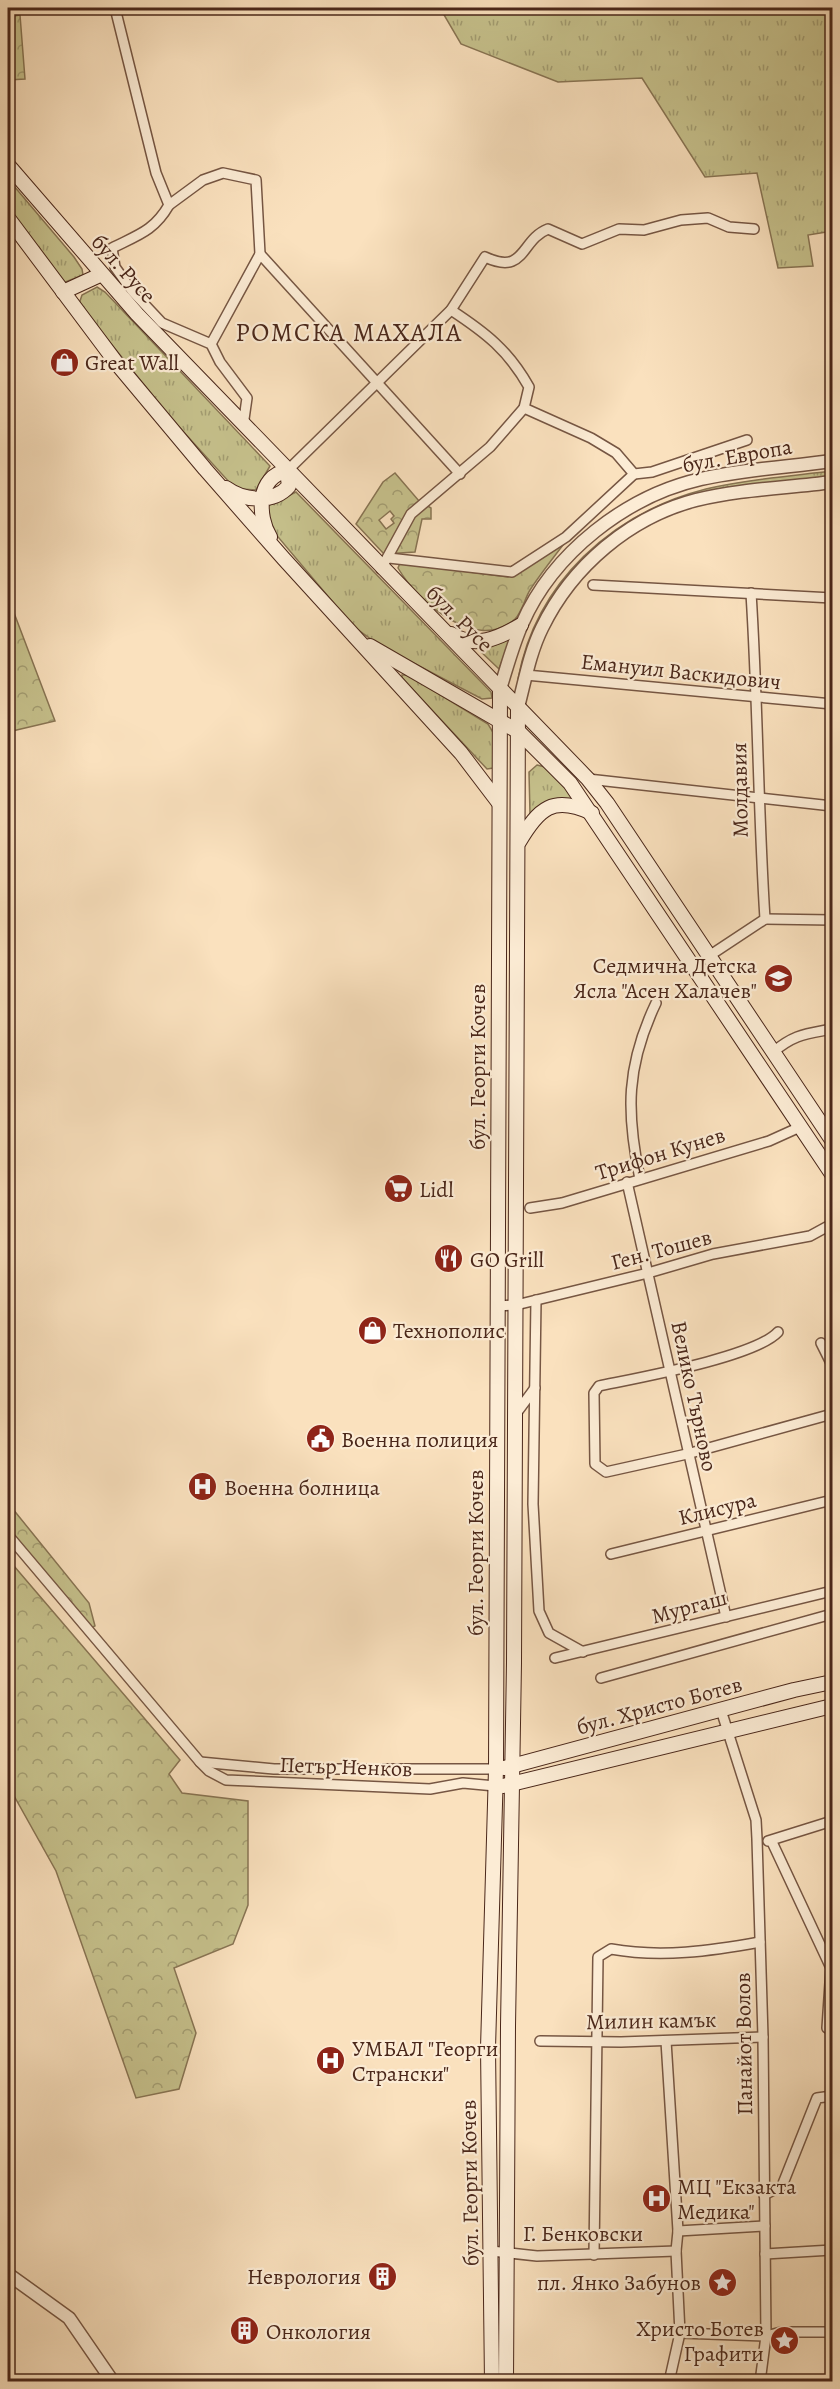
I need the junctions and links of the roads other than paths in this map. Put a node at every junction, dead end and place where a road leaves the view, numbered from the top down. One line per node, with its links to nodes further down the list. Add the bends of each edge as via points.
1 (115, 8): 3 (street, via 156,173)
2 (8, 165): 7 (main road, бул. Русе)
3 (169, 205): 6 (street, via 203,180 223,173 256,180); 10 (street, via 150,230 111,248 115,267 162,322)
4 (8, 219): 8 (main road)
5 (754, 229): 9 (street, via 729,227 708,218 681,220 644,230 619,230 582,244 549,230 541,232 512,262 499,264 484,257)
6 (260, 254): 10 (street); 11 (street)
7 (100, 275): 8 (main road); 13 (main road, бул. Русе)
8 (63, 292): 16 (main road)
9 (451, 310): 11 (street); 12 (street, via 498,344 516,364 529,387)
10 (211, 344): 13 (street, via 247,398)
11 (377, 381): 17 (street); 18 (street)
12 (524, 408): 18 (street); 19 (street, via 591,438 616,453)
13 (243, 426): 17 (main road, бул. Русе)
14 (747, 440): 19 (street, via 652,472)
15 (832, 461): 27 (street, бул. Европа, via 700,479 647,498 578,547 546,582)
16 (205, 469): 21 (main road, via 232,492); 22 (main road)
17 (287, 471): 21 (main road, via 287,488); 23 (main road, бул. Русе)
18 (460, 474): 23 (street, via 411,514)
19 (634, 474): 23 (street, via 566,537 512,572)
20 (832, 482): 30 (street, бул. Европа, via 698,500 663,511 632,528 591,560 562,593 542,629)
21 (262, 499): 22 (main road, via 263,525)
22 (284, 559): 29 (main road)
23 (385, 563): 28 (main road, бул. Русе)
24 (593, 585): 25 (street)
25 (751, 593): 26 (street); 32 (street, Молдавия)
26 (832, 598)
27 (521, 625): 28 (main road, via 476,642 458,639); 31 (street, бул. Европа)
28 (440, 628): 31 (main road, бул. Русе)
29 (352, 633): 35 (main road); 39 (main road, via 462,753)
30 (526, 675): 32 (street, Емануил Васкидович); 34 (street, бул. Европа)
31 (500, 689): 34 (main road, бул. Русе); 35 (main road, бул. Георги Кочев)
32 (758, 698): 33 (street, Емануил Васкидович); 38 (street, Молдавия)
33 (832, 704)
34 (518, 707): 36 (main road, бул. Георги Кочев); 37 (main road, бул. Русе)
35 (499, 719): 36 (main road); 39 (main road, бул. Георги Кочев)
36 (519, 732): 41 (main road, via 570,783); 42 (main road, бул. Георги Кочев)
37 (588, 779): 38 (street); 45 (main road, бул. Русе)
38 (757, 800): 40 (street); 43 (street, Молдавия)
39 (499, 803): 59 (main road, бул. Георги Кочев)
40 (832, 806)
41 (592, 813): 42 (main road, via 570,804 549,808 532,819); 49 (main road)
42 (518, 843): 58 (main road, бул. Георги Кочев)
43 (765, 919): 44 (street); 45 (street)
44 (832, 920)
45 (709, 956): 48 (main road, бул. Русе)
46 (656, 1003): 52 (street, via 636,1051 631,1082 630,1117)
47 (832, 1029): 48 (street, via 803,1033)
48 (772, 1053): 50 (main road, бул. Русе)
49 (800, 1127): 51 (main road); 52 (street, Трифон Кунев, via 769,1141)
50 (832, 1140)
51 (832, 1174)
52 (640, 1179): 53 (street, Трифон Кунев)
53 (627, 1182): 54 (street, Трифон Кунев, via 562,1203); 56 (street, Велико Търново)
54 (530, 1208)
55 (832, 1224): 56 (street, Ген. Тошев, via 810,1236 713,1254)
56 (648, 1273): 57 (street, Ген. Тошев); 63 (street, Велико Търново)
57 (536, 1300): 58 (street, Ген. Тошев); 64 (street)
58 (516, 1305): 59 (street, Ген. Тошев); 66 (main road, бул. Георги Кочев)
59 (497, 1306): 84 (main road, бул. Георги Кочев)
60 (778, 1332): 63 (street, via 761,1345)
61 (821, 1343): 62 (street)
62 (832, 1365)
63 (670, 1372): 67 (street, Велико Търново); 67 (street, via 600,1386 594,1393 595,1464 606,1472)
64 (535, 1388): 66 (street); 75 (street, via 533,1504 539,1611 549,1633)
65 (832, 1414): 67 (street)
66 (514, 1417): 83 (main road, бул. Георги Кочев)
67 (687, 1454): 69 (street, Велико Търново)
68 (832, 1500): 69 (street, Клисура)
69 (706, 1532): 71 (street, Клисура); 74 (street, Велико Търново)
70 (8, 1535): 82 (street, Петър Ненков)
71 (611, 1554)
72 (832, 1591): 74 (street, Мургаш)
73 (832, 1614): 77 (street)
74 (726, 1617): 75 (street, Мургаш)
75 (583, 1652): 76 (street, Мургаш)
76 (555, 1658)
77 (601, 1678)
78 (832, 1682): 80 (main road, бул. Христо Ботев)
79 (832, 1706): 81 (main road, бул. Христо Ботев)
80 (721, 1710): 81 (street, Панайот Волов); 83 (main road, бул. Христо Ботев)
81 (728, 1732): 86 (main road, бул. Христо Ботев); 88 (street, Панайот Волов, via 756,1820)
82 (200, 1762): 84 (street, Петър Ненков, via 274,1769); 85 (street, Петър Ненков, via 226,1780 430,1789 463,1783)
83 (513, 1767): 84 (main road, бул. Христо Ботев); 86 (main road, бул. Георги Кочев)
84 (496, 1769): 85 (main road, бул. Георги Кочев)
85 (495, 1786): 86 (main road, бул. Христо Ботев); 102 (main road, бул. Георги Кочев, via 488,2048)
86 (512, 1786): 103 (main road, бул. Георги Кочев)
87 (832, 1821): 89 (street)
88 (757, 1839): 89 (street); 90 (street, Панайот Волов)
89 (771, 1842): 91 (street)
90 (760, 1942): 93 (street, Панайот Волов); 96 (street, via 703,1952 635,1954 611,1949 598,1957)
91 (832, 1968): 92 (street)
92 (827, 2028)
93 (763, 2037): 95 (street, Милин камък); 98 (street, Панайот Волов)
94 (540, 2041): 96 (street, Милин камък)
95 (666, 2041): 96 (street, Милин камък); 100 (street)
96 (596, 2042): 106 (street)
97 (832, 2096): 98 (street, via 817,2098 782,2186)
98 (764, 2195): 99 (street, Панайот Волов)
99 (765, 2226): 100 (street); 105 (street, Панайот Волов)
100 (678, 2231): 104 (street)
101 (832, 2250): 105 (street)
102 (491, 2251): 103 (street, Г. Бенковски); 112 (main road, бул. Георги Кочев)
103 (506, 2251): 106 (street, Г. Бенковски, via 537,2256); 113 (main road, бул. Георги Кочев)
104 (676, 2252): 106 (street, Г. Бенковски); 109 (street)
105 (765, 2254): 110 (street, Панайот Волов)
106 (594, 2255)
107 (8, 2274): 111 (street, via 69,2318)
108 (832, 2332): 110 (street, via 782,2332)
109 (680, 2333): 110 (street); 114 (street)
110 (766, 2336): 115 (street, Панайот Волов)
111 (113, 2382)
112 (492, 2382)
113 (506, 2382)
114 (669, 2382)
115 (760, 2382)

